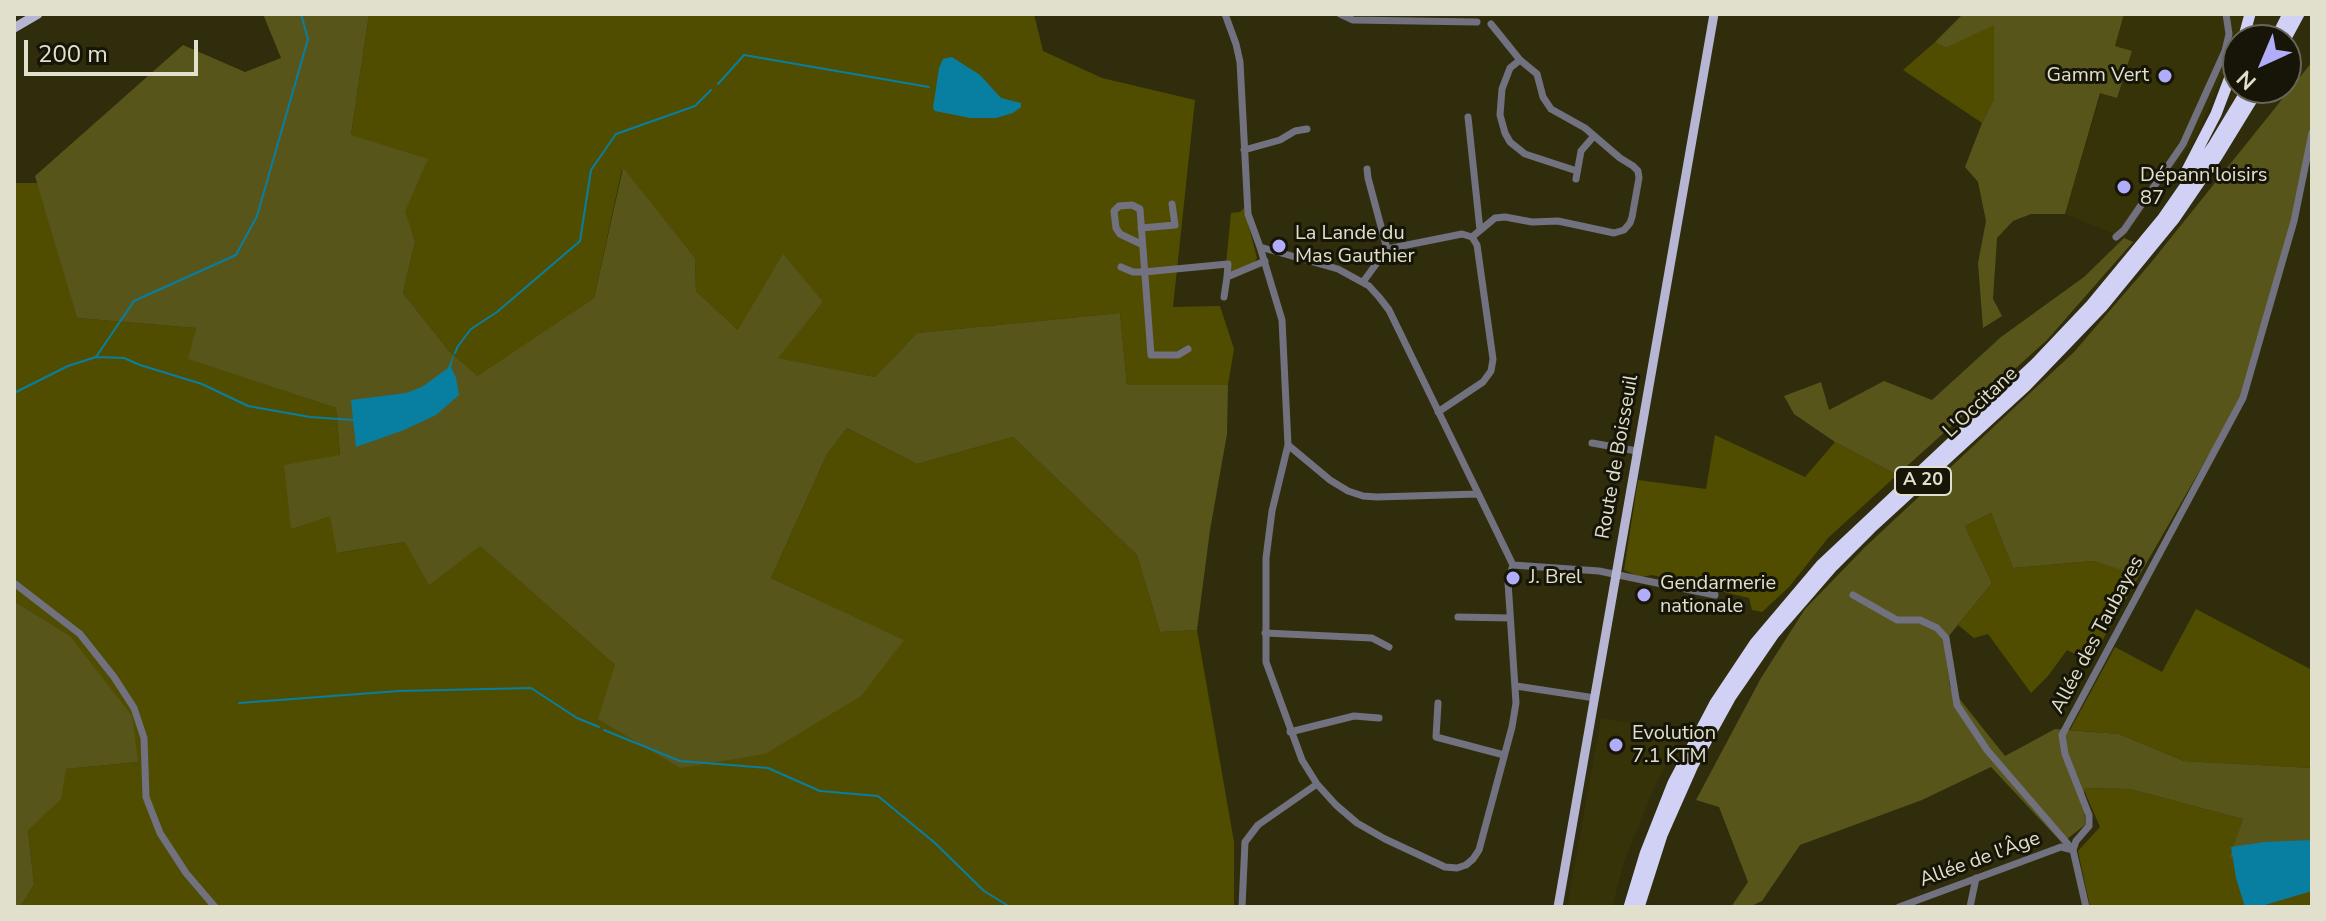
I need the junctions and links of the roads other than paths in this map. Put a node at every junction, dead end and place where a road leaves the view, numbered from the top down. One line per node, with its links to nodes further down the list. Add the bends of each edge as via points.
1 (38, 14): 8 (main road)
2 (1225, 14): 17 (street, via 1240,62)
3 (1340, 14): 6 (street, via 1353,20)
4 (1714, 14): 38 (main road, Route de Boisseuil)
5 (2226, 14): 23 (street, via 2225,51 2183,144)
6 (1477, 22)
7 (1491, 24): 9 (street)
8 (14, 28)
9 (1520, 60): 16 (street, via 1537,74 1551,109); 16 (street, via 1510,68 1502,89 1500,115 1518,150 1577,175 1581,151)
10 (2222, 100): 24 (highway)
11 (2238, 104): 24 (highway, L'Occitane / A 20)
12 (2249, 104): 62 (highway, L'Occitane / A 20, via 2175,218 2102,307 2026,386 1843,557 1774,634 1723,708 1693,765 1662,835)
13 (1468, 117): 21 (street)
14 (1307, 129): 17 (street)
15 (2312, 133): 56 (street, Allée des Taubayes, via 2294,221 2243,398 2062,735 2089,815 2089,826)
16 (1594, 136): 21 (street, via 1638,171 1632,217 1624,230 1614,233 1505,217)
17 (1244, 150): 26 (street, via 1248,214)
18 (1367, 169): 27 (street)
19 (1172, 204): 20 (street, via 1175,225)
20 (1141, 228): 25 (street); 25 (street, via 1140,209 1132,205 1114,211 1120,234)
21 (1480, 230): 22 (street)
22 (1472, 237): 27 (street, via 1462,234); 35 (street, via 1491,371)
23 (2116, 237)
24 (2148, 237): 61 (highway, L'Occitane / A 20, via 2067,331 1845,541 1763,633 1721,694 1673,783)
25 (1141, 244): 30 (street)
26 (1260, 247): 28 (street); 32 (street, via 1338,269)
27 (1387, 249): 32 (street)
28 (1265, 261): 31 (street); 37 (street, via 1282,320)
29 (1121, 267): 30 (street)
30 (1144, 272): 31 (street, via 1228,264); 34 (street, via 1151,355 1178,355)
31 (1227, 277): 33 (street)
32 (1363, 282): 35 (street, via 1389,310)
33 (1224, 297)
34 (1188, 349)
35 (1438, 412): 39 (street)
36 (1592, 443): 38 (street)
37 (1288, 445): 39 (street, via 1330,480 1363,496); 47 (street, via 1266,558)
38 (1637, 451): 41 (main road, Route de Boisseuil)
39 (1478, 494): 40 (street)
40 (1513, 565): 41 (street); 46 (street, via 1508,582)
41 (1616, 574): 43 (street); 50 (main road, Route de Boisseuil)
42 (14, 583): 58 (street, via 80,634 134,708 144,738 146,797 160,833)
43 (1715, 595)
44 (1853, 595): 56 (street, via 1897,620 1920,620 1946,638 1957,705 1987,750)
45 (1458, 617): 46 (street)
46 (1510, 618): 49 (street)
47 (1265, 633): 48 (street, via 1372,638); 53 (street, via 1266,662)
48 (1389, 647)
49 (1516, 686): 50 (street); 54 (street)
50 (1595, 698): 60 (main road, Route de Boisseuil)
51 (1438, 703): 54 (street, via 1436,737)
52 (1379, 718): 53 (street, via 1354,716)
53 (1290, 732): 55 (street)
54 (1504, 755): 55 (street, via 1479,850 1457,868 1445,867 1357,823)
55 (1317, 784): 59 (street, via 1258,825 1245,842)
56 (2073, 850): 57 (street, Allée de l'Âge, via 2061,847); 65 (street)
57 (1976, 878): 63 (street, Allée de l'Âge); 64 (street)
58 (215, 907)
59 (1242, 907)
60 (1558, 907)
61 (1629, 907)
62 (1639, 907)
63 (1899, 907)
64 (1970, 907)
65 (2086, 907)

